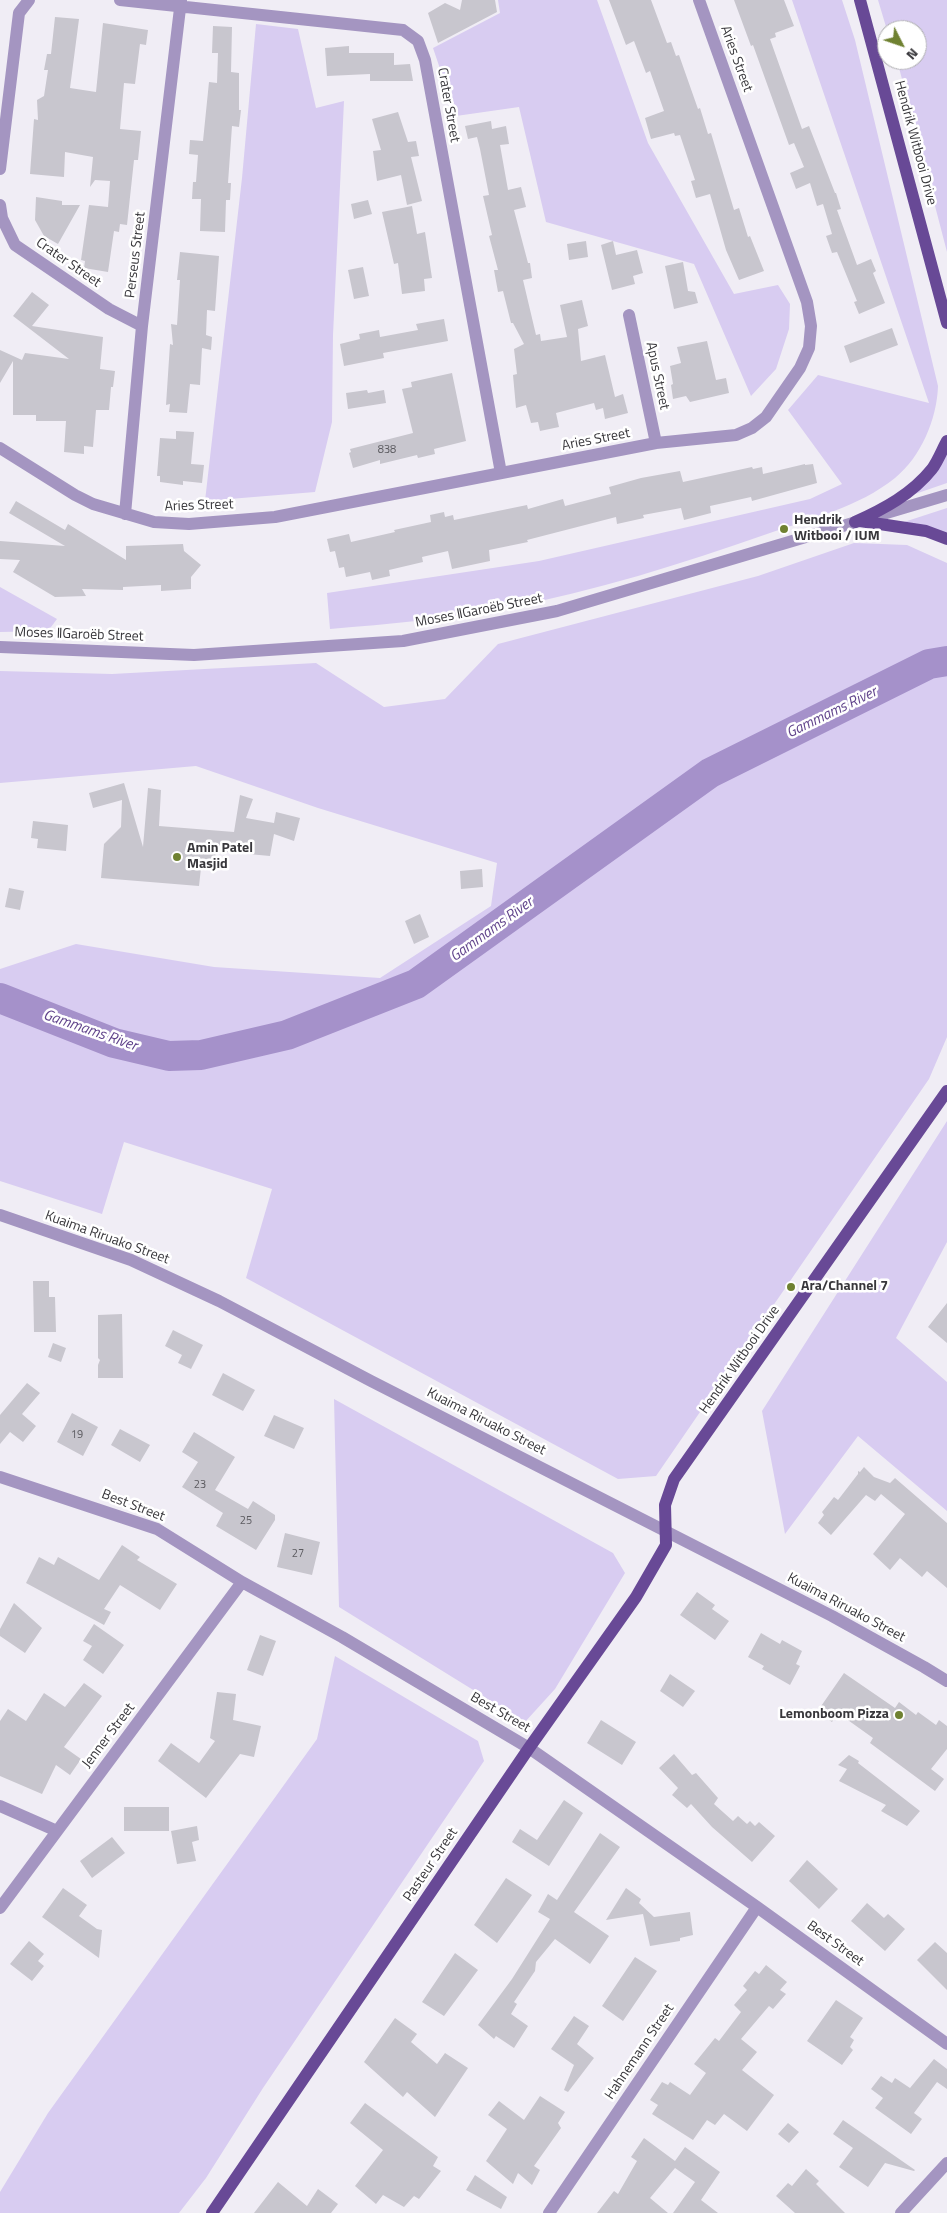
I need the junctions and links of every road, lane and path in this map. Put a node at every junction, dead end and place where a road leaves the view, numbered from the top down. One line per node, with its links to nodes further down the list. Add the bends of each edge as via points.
1 (29, 0): 6 (street, via 20,13)
2 (120, 0): 5 (street, Crater Street)
3 (699, 0): 12 (street, Aries Street, via 807,302 810,334 800,368 766,417 752,428 736,435)
4 (860, 0): 9 (main road, Hendrik Witbooi Drive)
5 (180, 4): 10 (street, Perseus Street); 14 (street, Crater Street, via 403,30 418,42 425,60)
6 (0, 169)
7 (0, 204): 10 (street, Crater Street, via 2,218 15,245 109,309)
8 (629, 315): 12 (street, Apus Street)
9 (947, 323)
10 (142, 326): 16 (street, Perseus Street)
11 (947, 441): 17 (main road, via 933,468 917,485 890,505)
12 (656, 443): 14 (street, Aries Street)
13 (0, 448): 16 (street, Aries Street, via 75,495)
14 (501, 473): 16 (street, Aries Street, via 275,518 189,524 154,522)
15 (947, 496): 17 (street, Moses ǁGaroëb Street)
16 (125, 514)
17 (858, 522): 18 (main road, via 926,531); 19 (street, Moses ǁGaroëb Street, via 557,611 403,641 194,655)
18 (947, 539)
19 (0, 647)
20 (947, 1091): 23 (main road, Hendrik Witbooi Drive, via 674,1479 665,1505)
21 (0, 1215): 23 (street, Kuaima Riruako Street, via 131,1260 219,1301)
22 (0, 1477): 24 (street, Best Street, via 157,1530)
23 (667, 1531): 25 (street, Kuaima Riruako Street, via 832,1616); 26 (main road, Pasteur Street, via 666,1545 636,1597)
24 (242, 1582): 26 (street, Best Street); 28 (street, Jenner Street)
25 (947, 1681)
26 (529, 1748): 29 (street, Best Street); 33 (main road, Pasteur Street)
27 (0, 1806): 28 (street)
28 (58, 1831): 30 (street, Jenner Street)
29 (757, 1907): 31 (street, Best Street); 34 (street, Hahnemann Street)
30 (0, 1908)
31 (947, 2044)
32 (947, 2163): 35 (street)
33 (212, 2213)
34 (549, 2213)
35 (901, 2213)

